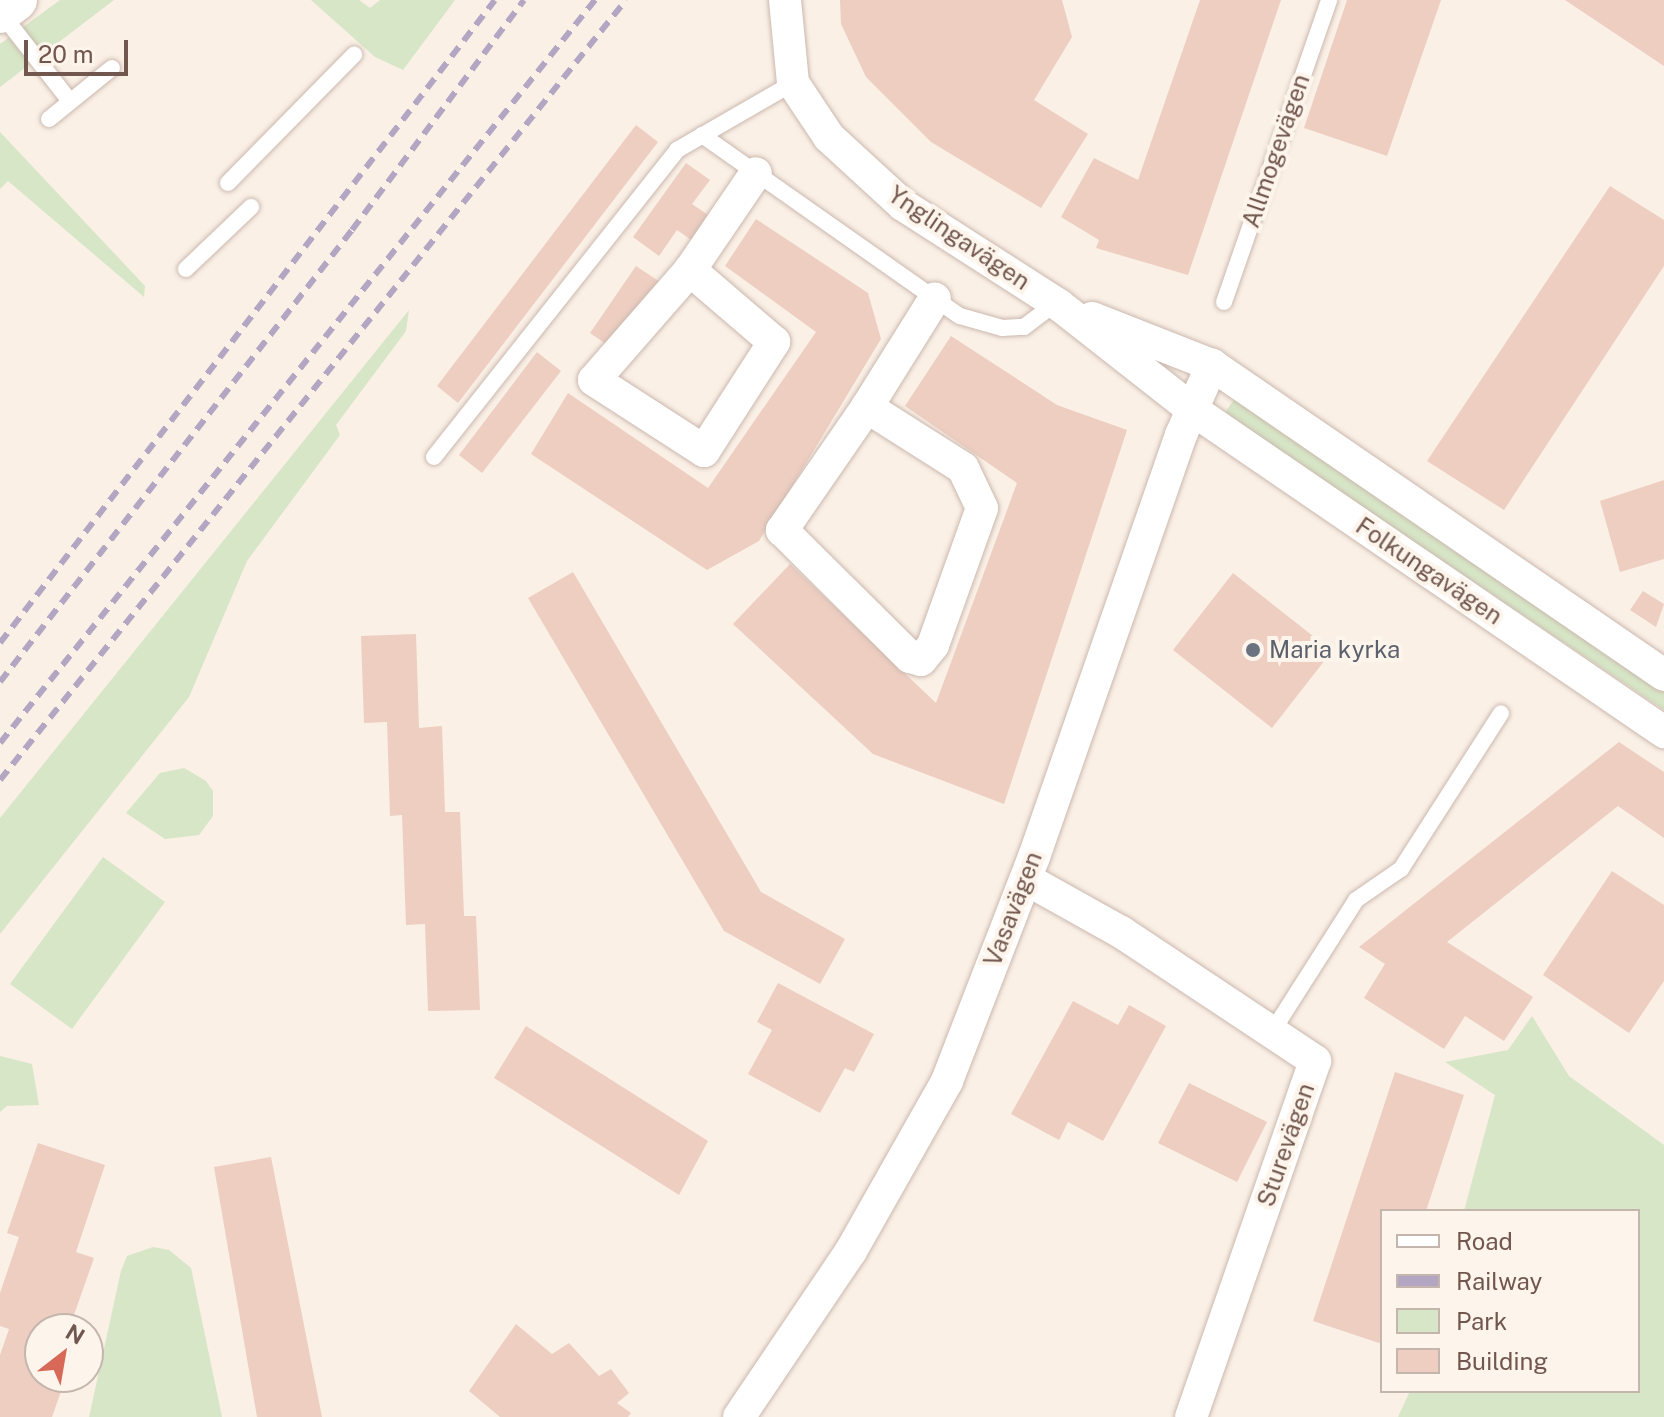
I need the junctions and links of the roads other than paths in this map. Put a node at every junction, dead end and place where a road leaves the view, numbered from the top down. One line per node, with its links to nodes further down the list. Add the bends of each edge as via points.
1 (16, 0): 4 (street)
2 (785, 0): 7 (street, Ynglingavägen)
3 (1329, 0): 17 (lane, Allmogevägen)
4 (0, 12): 8 (lane)
5 (354, 55): 12 (lane)
6 (112, 68): 8 (lane)
7 (793, 83): 10 (lane); 18 (street, Ynglingavägen, via 829,137 903,205)
8 (69, 100): 9 (lane)
9 (49, 119)
10 (702, 135): 11 (lane); 22 (lane, via 677,150)
11 (756, 173): 15 (street); 16 (lane)
12 (228, 183)
13 (251, 207): 14 (lane)
14 (186, 269)
15 (690, 270): 15 (street, via 774,342 704,451 594,380)
16 (935, 298): 18 (lane, via 960,316 1002,328 1024,327); 20 (street)
17 (1224, 302)
18 (1058, 304): 19 (street, Ynglingavägen); 21 (street, Ynglingavägen)
19 (1212, 365): 21 (street, Vasavägen); 23 (street, Folkungavägen)
20 (867, 407): 20 (street, via 963,468 982,508 933,645 921,660 910,657 782,530)
21 (1193, 410): 25 (street, Folkungavägen); 26 (street, Vasavägen)
22 (434, 457)
23 (1664, 675)
24 (1501, 713): 27 (lane, via 1401,869 1356,900)
25 (1664, 732)
26 (1026, 879): 27 (street, Sturevägen, via 1121,932); 28 (street, Vasavägen, via 947,1081 851,1251)
27 (1272, 1032): 29 (street, Sturevägen, via 1315,1061)
28 (739, 1417)
29 (1191, 1417)

